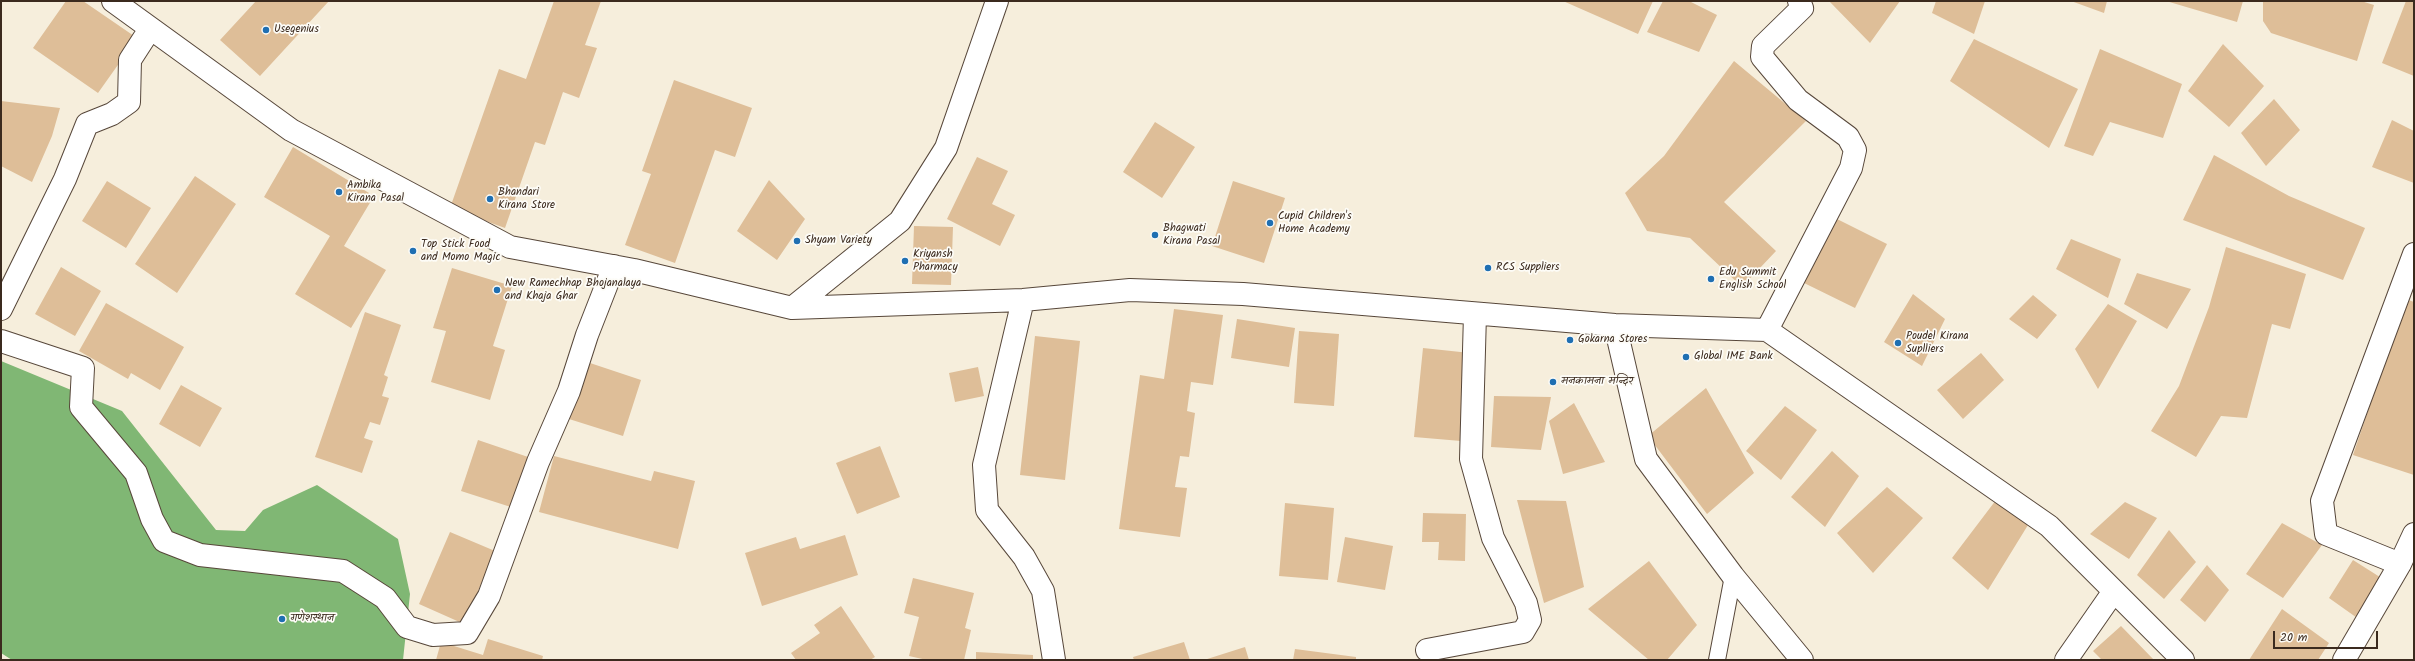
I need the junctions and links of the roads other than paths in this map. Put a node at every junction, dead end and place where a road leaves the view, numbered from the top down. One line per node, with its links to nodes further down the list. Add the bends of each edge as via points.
1 (113, 1): 4 (street)
2 (996, 1): 8 (street, via 946,148 900,221)
3 (1799, 1): 12 (street, via 1802,8 1763,46 1762,58 1798,100 1848,137 1855,150 1851,168)
4 (150, 30): 6 (street, via 291,130 510,247); 9 (street, via 130,60 129,102 112,114 87,124 65,179)
5 (2414, 254): 15 (street, via 2322,501 2326,534)
6 (614, 266): 8 (street); 13 (street, via 587,335 569,391 538,462 489,596 467,633 433,635 407,627 385,598 343,571 200,555 164,541 152,519 136,473 81,407 83,368)
7 (1023, 300): 8 (street); 10 (street, via 1130,290 1243,294); 19 (street, via 984,465 986,495 988,510 1024,557 1043,591)
8 (792, 308)
9 (1, 309)
10 (1475, 314): 11 (street); 18 (street, via 1471,459 1493,538 1526,603 1530,620 1523,632)
11 (1615, 326): 12 (street); 16 (street, via 1646,459)
12 (1767, 330): 17 (street, via 2049,526)
13 (1, 341)
14 (2414, 534): 15 (street)
15 (2400, 564): 24 (street)
16 (1733, 576): 20 (lane); 21 (street)
17 (2114, 591): 22 (street); 23 (street)
18 (1427, 650)
19 (1054, 660)
20 (1717, 660)
21 (1802, 660)
22 (2066, 660)
23 (2182, 660)
24 (2344, 660)

